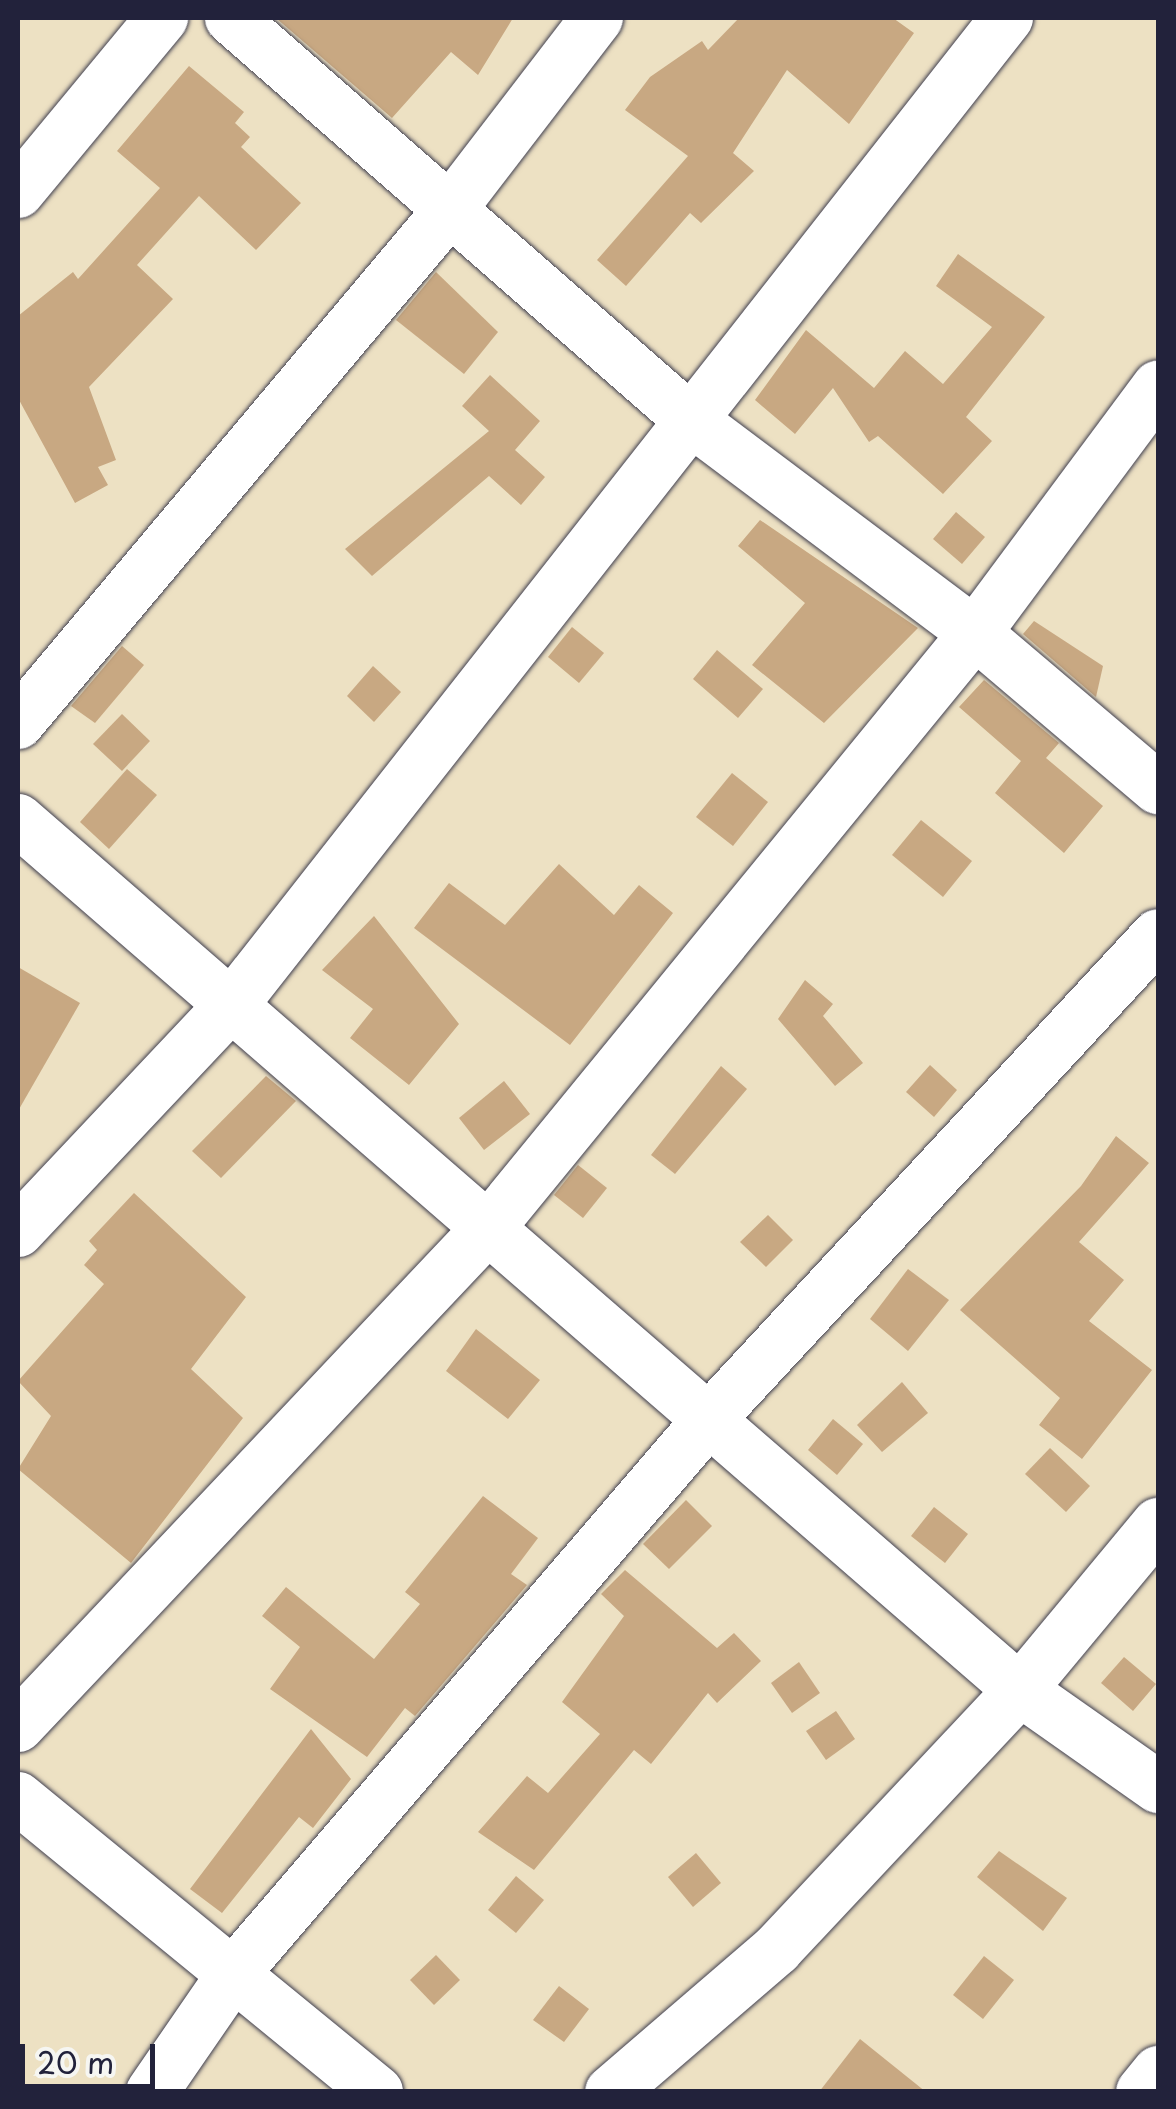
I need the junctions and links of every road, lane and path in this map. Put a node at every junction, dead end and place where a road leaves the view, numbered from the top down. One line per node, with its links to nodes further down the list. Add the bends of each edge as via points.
1 (162, 18): 5 (street)
2 (231, 18): 6 (street)
3 (597, 18): 6 (street)
4 (1007, 18): 8 (street)
5 (18, 192)
6 (452, 208): 8 (street); 10 (street)
7 (1158, 388): 9 (street)
8 (687, 417): 9 (street); 14 (street)
9 (975, 633): 11 (street); 15 (street)
10 (18, 723)
11 (1158, 788)
12 (18, 820): 14 (street)
13 (1158, 935): 17 (street)
14 (235, 1001): 15 (street); 16 (street)
15 (491, 1225): 17 (street); 20 (street)
16 (18, 1230)
17 (711, 1417): 19 (street); 23 (street)
18 (1158, 1524): 19 (street)
19 (1020, 1690): 21 (street); 27 (street, via 777,1949)
20 (18, 1726)
21 (1158, 1787)
22 (18, 1798): 23 (street)
23 (233, 1974): 25 (street); 26 (street)
24 (1158, 2072): 28 (street)
25 (152, 2092)
26 (377, 2092)
27 (611, 2092)
28 (1142, 2092)

